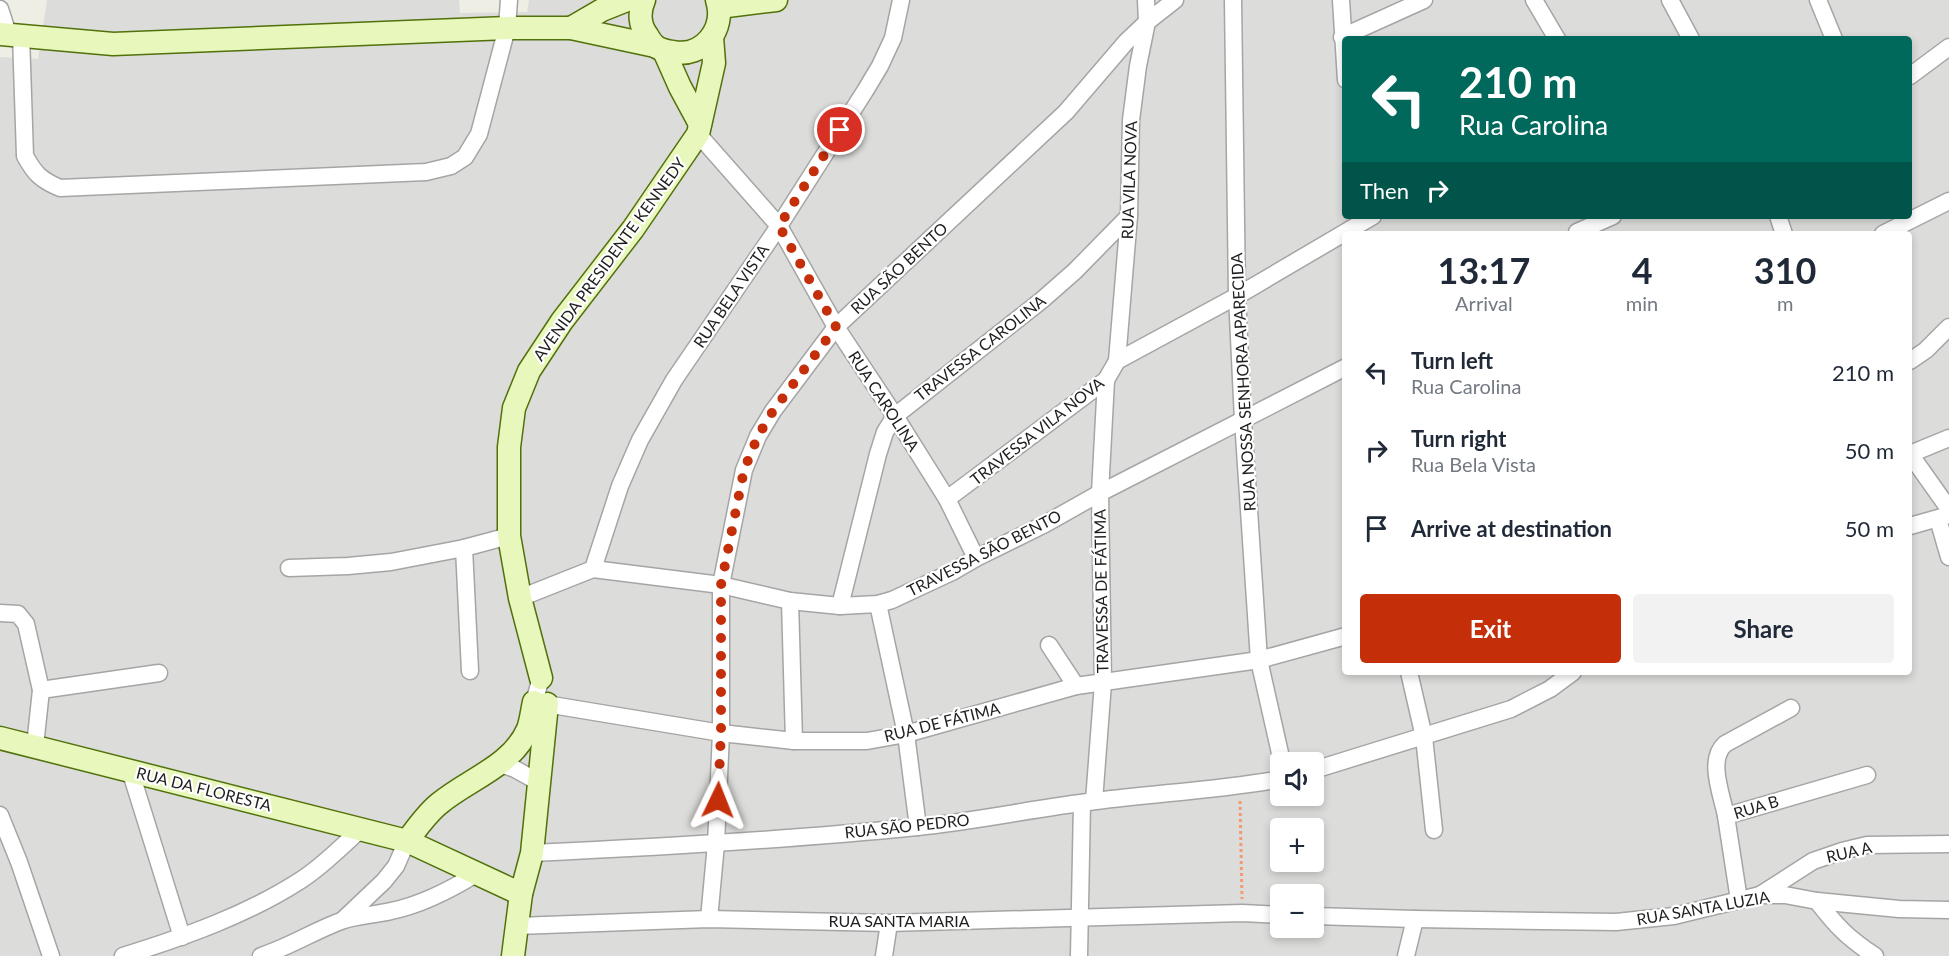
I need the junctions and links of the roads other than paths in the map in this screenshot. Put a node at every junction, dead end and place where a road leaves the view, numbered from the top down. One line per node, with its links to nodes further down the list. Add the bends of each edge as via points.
1 (508, 0): 18 (street)
2 (627, 0): 19 (street)
3 (644, 0): 28 (street, via 640,10 643,30)
4 (776, 0): 14 (street)
5 (901, 0): 37 (street, RUA BELA VISTA, via 893,38 880,66)
6 (1146, 0): 17 (street, RUA VILA NOVA)
7 (1175, 0): 17 (street, RUA SÃO BENTO)
8 (1233, 0): 42 (street, RUA NOSSA SENHORA APARECIDA)
9 (1341, 0): 26 (street)
10 (1424, 0): 21 (street)
11 (1534, 0): 22 (street)
12 (1670, 0): 23 (street)
13 (1818, 0): 24 (street)
14 (743, 2): 15 (street)
15 (718, 3): 25 (street, AVENIDA PRESIDENTE KENNEDY, via 717,28)
16 (0, 9): 20 (street)
17 (1147, 21): 32 (street, RUA VILA NOVA, via 1131,120); 43 (street, RUA SÃO BENTO, via 1066,112)
18 (507, 28): 19 (street); 20 (street, via 113,44); 20 (street, via 479,134 465,157 451,166 426,172 60,188 44,181 25,156)
19 (571, 28): 28 (street)
20 (10, 34)
21 (1344, 36)
22 (1555, 36)
23 (1688, 36)
24 (1832, 36)
25 (712, 37): 28 (street, via 699,49 681,54); 30 (street, AVENIDA PRESIDENTE KENNEDY, via 714,63)
26 (1342, 37)
27 (1949, 47): 29 (street)
28 (659, 48): 30 (street)
29 (1912, 75)
30 (699, 129): 37 (street, RUA CAROLINA); 58 (street, AVENIDA PRESIDENTE KENNEDY, via 633,229 528,371 514,408 509,447)
31 (1949, 201): 33 (street)
32 (1129, 216): 46 (street, RUA VILA NOVA); 49 (street, TRAVESSA CAROLINA, via 1042,300)
33 (1912, 217)
34 (1603, 219): 38 (street)
35 (1907, 219): 40 (street)
36 (1365, 222): 39 (street, TRAVESSA VILA NOVA)
37 (779, 226): 43 (street, RUA CAROLINA); 63 (street, RUA BELA VISTA, via 674,380 640,440 620,486)
38 (1577, 227)
39 (1350, 231)
40 (1888, 231)
41 (1342, 235): 42 (street, TRAVESSA VILA NOVA)
42 (1238, 296): 46 (street, TRAVESSA VILA NOVA); 50 (street, RUA NOSSA SENHORA APARECIDA)
43 (836, 327): 49 (street, RUA CAROLINA); 64 (street, RUA SÃO BENTO, via 758,436 744,470)
44 (1948, 330): 45 (street)
45 (1912, 360)
46 (1117, 362): 48 (street, TRAVESSA VILA NOVA)
47 (1342, 369): 50 (street, TRAVESSA SÃO BENTO)
48 (1106, 381): 54 (street, TRAVESSA DE FÁTIMA); 55 (street, TRAVESSA VILA NOVA)
49 (895, 416): 55 (street, RUA CAROLINA); 68 (street, TRAVESSA CAROLINA, via 878,454)
50 (1243, 420): 54 (street, TRAVESSA SÃO BENTO); 72 (street, RUA NOSSA SENHORA APARECIDA)
51 (1949, 438): 52 (street)
52 (1912, 453)
53 (1912, 457): 56 (street)
54 (1100, 493): 61 (street, TRAVESSA SÃO BENTO); 78 (street, TRAVESSA DE FÁTIMA)
55 (947, 499): 61 (street, RUA CAROLINA)
56 (1945, 514): 57 (street); 60 (street)
57 (1912, 525)
58 (509, 536): 59 (street); 65 (street, AVENIDA PRESIDENTE KENNEDY)
59 (464, 548): 62 (street, via 391,562); 73 (street)
60 (1949, 557)
61 (976, 558): 67 (street, TRAVESSA SÃO BENTO)
62 (289, 568)
63 (593, 569): 64 (street, TRAVESSA SÃO BENTO); 65 (street)
64 (721, 585): 66 (street, TRAVESSA SÃO BENTO); 83 (street, RUA SÃO BENTO)
65 (520, 598): 77 (street, AVENIDA PRESIDENTE KENNEDY)
66 (790, 600): 68 (street, TRAVESSA SÃO BENTO); 87 (street)
67 (878, 604): 68 (street, TRAVESSA SÃO BENTO); 84 (street)
68 (840, 606)
69 (0, 613): 80 (street, via 10,612 23,618)
70 (1342, 637): 72 (street, RUA DE FÁTIMA)
71 (1049, 645): 79 (street)
72 (1259, 660): 78 (street, RUA DE FÁTIMA); 89 (street, RUA NOSSA SENHORA APARECIDA)
73 (470, 671)
74 (159, 673): 80 (street)
75 (1410, 675): 85 (street)
76 (1569, 675): 85 (street, via 1511,709)
77 (540, 678): 81 (street, AVENIDA PRESIDENTE KENNEDY)
78 (1102, 683): 79 (street, RUA DE FÁTIMA); 96 (street, TRAVESSA DE FÁTIMA)
79 (1076, 686): 84 (street, RUA DE FÁTIMA)
80 (41, 690): 88 (street)
81 (541, 703): 83 (street, RUA DE FÁTIMA); 90 (street, via 516,747); 95 (street)
82 (1791, 708): 98 (street, via 1720,749 1715,763)
83 (721, 733): 87 (street, RUA DE FÁTIMA); 103 (street, RUA SÃO BENTO)
84 (906, 734): 87 (street, RUA DE FÁTIMA, via 867,741); 99 (street)
85 (1424, 737): 91 (street); 101 (street)
86 (0, 738): 88 (street, RUA DA FLORESTA)
87 (794, 741)
88 (35, 746): 92 (street, RUA DA FLORESTA)
89 (1280, 752)
90 (500, 764): 95 (street); 102 (street, via 440,803)
91 (1324, 767)
92 (130, 770): 100 (street, RUA DA FLORESTA); 120 (street)
93 (1867, 775): 98 (street, RUA B)
94 (1270, 781): 96 (street, RUA SÃO PEDRO)
95 (540, 783): 105 (street)
96 (1088, 802): 99 (street, RUA SÃO PEDRO); 114 (street, TRAVESSA DE FÁTIMA)
97 (0, 816): 121 (street)
98 (1726, 816): 109 (street, RUA B)
99 (918, 827): 103 (street, RUA SÃO PEDRO)
100 (361, 829): 102 (street, RUA DA FLORESTA); 120 (street, via 303,879 264,902)
101 (1434, 830)
102 (407, 841): 106 (street, RUA DA FLORESTA); 117 (street, via 384,881)
103 (716, 844): 105 (street, RUA SÃO PEDRO); 115 (street, RUA SÃO BENTO)
104 (1949, 844): 108 (street, RUA A, via 1867,845 1842,851 1813,861)
105 (532, 853): 107 (street)
106 (476, 874): 107 (street, RUA DA FLORESTA); 117 (street, via 394,911)
107 (521, 894): 119 (street)
108 (1760, 895): 109 (street, RUA SANTA LUZIA); 110 (street, RUA SANTA LUZIA)
109 (1739, 900): 116 (street, RUA SANTA LUZIA, via 1674,916 1616,922)
110 (1817, 901): 111 (street, RUA SANTA LUZIA); 128 (street, via 1837,927)
111 (1949, 910)
112 (1270, 914): 114 (street, RUA SANTA MARIA)
113 (1324, 916): 116 (street)
114 (1081, 918): 118 (street, RUA SANTA MARIA); 126 (street, TRAVESSA DE FÁTIMA)
115 (709, 919): 118 (street, RUA SANTA MARIA); 119 (street, RUA SANTA MARIA)
116 (1415, 919): 127 (street)
117 (343, 920): 123 (street)
118 (889, 923): 125 (street)
119 (517, 926): 124 (street)
120 (182, 937): 122 (street)
121 (51, 956)
122 (123, 956)
123 (261, 956)
124 (513, 956)
125 (884, 956)
126 (1079, 956)
127 (1406, 956)
128 (1875, 956)

